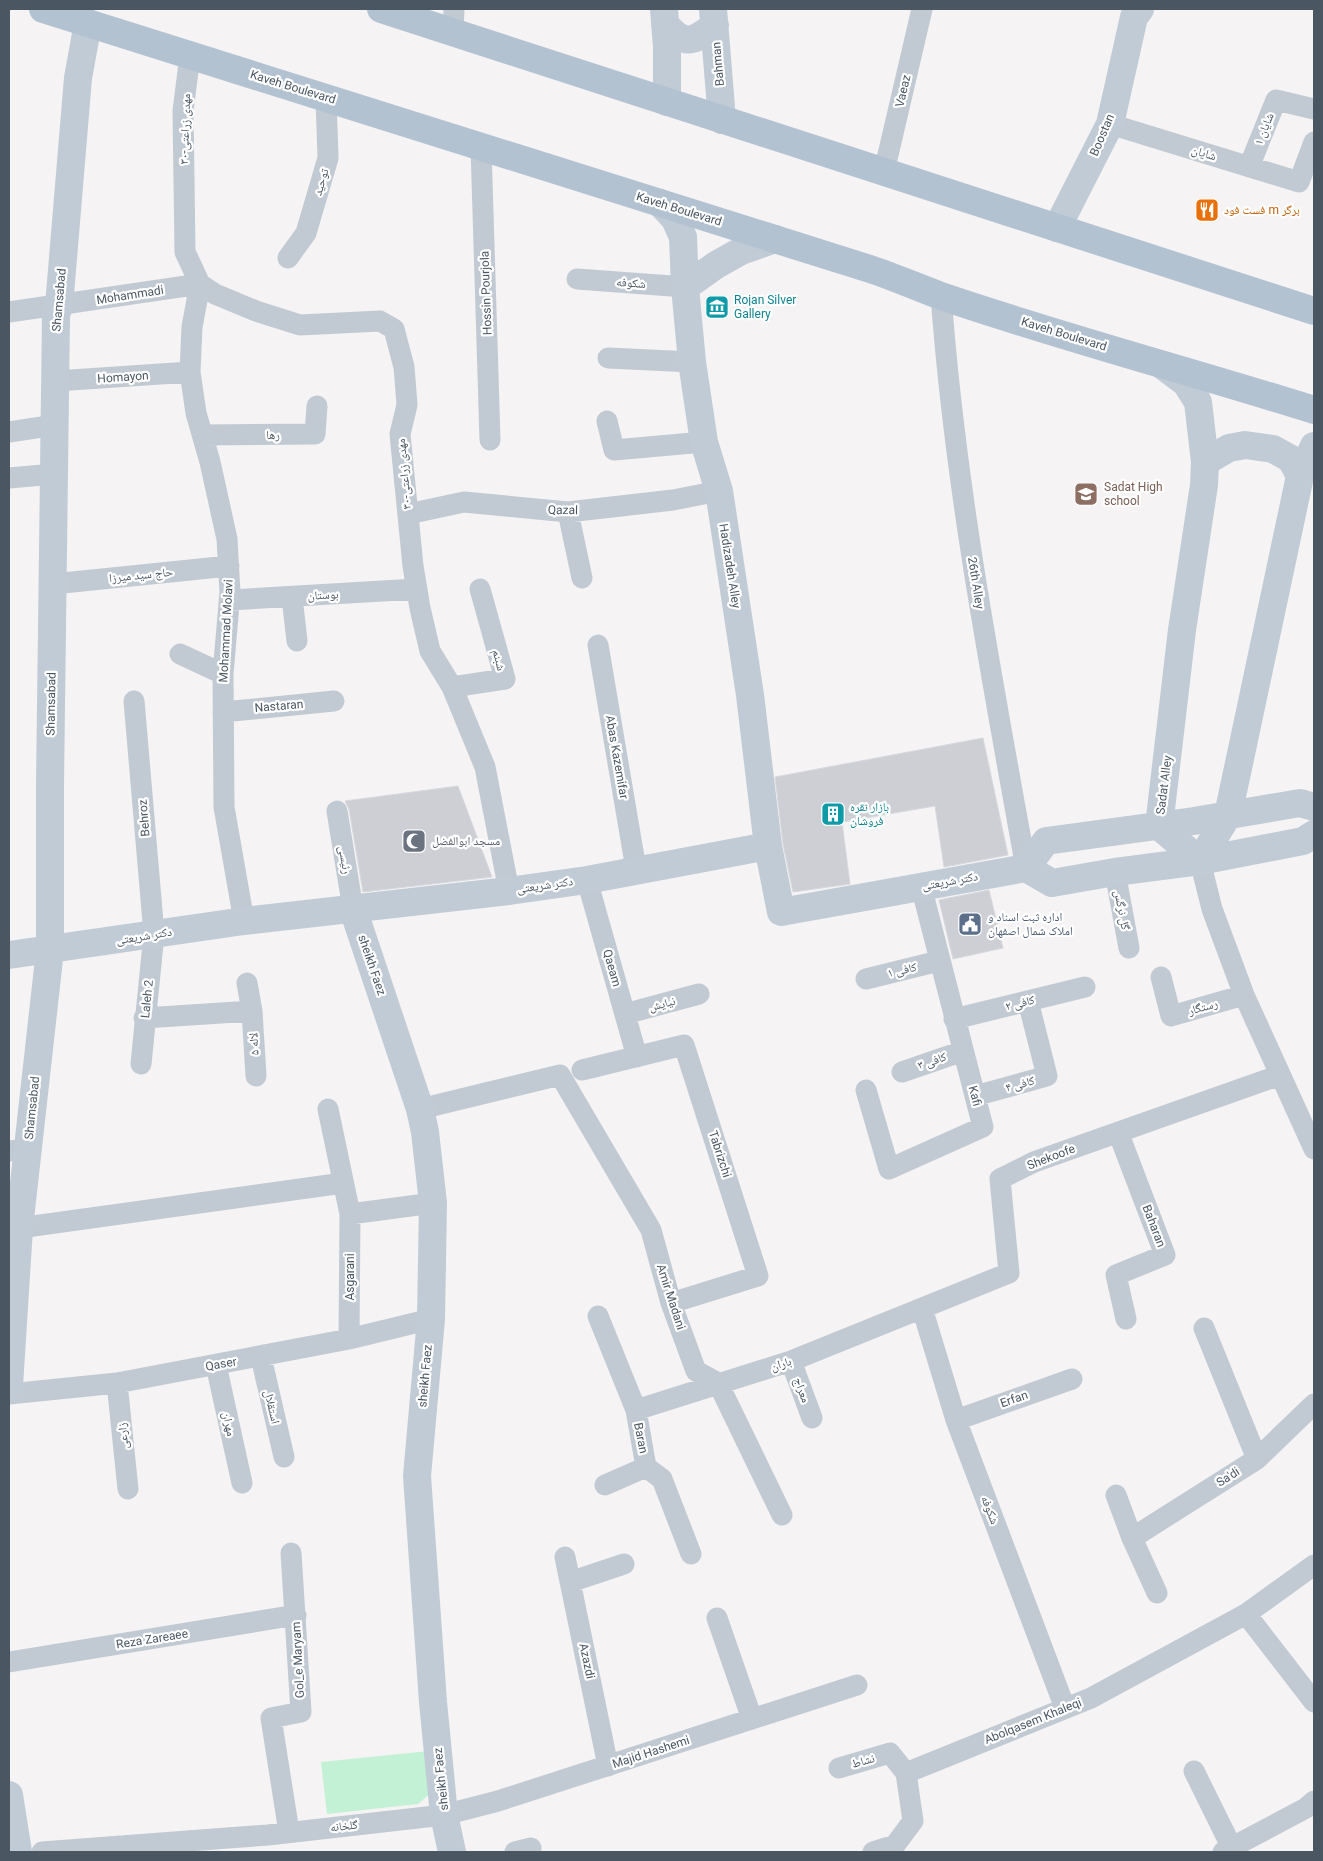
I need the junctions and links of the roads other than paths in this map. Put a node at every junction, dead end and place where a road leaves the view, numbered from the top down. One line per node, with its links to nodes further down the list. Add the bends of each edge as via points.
1 (43, 9): 8 (main road, Kaveh Boulevard)
2 (381, 9): 7 (main road)
3 (922, 9): 18 (street, Vaeaz)
4 (1134, 12): 14 (street, Boostan)
5 (665, 17): 6 (street, via 675,36 688,41 698,38); 11 (street)
6 (714, 17): 13 (street, Bahman)
7 (454, 20): 11 (main road)
8 (88, 23): 9 (main road, Kaveh Boulevard); 27 (street, Shamsabad, via 78,78)
9 (190, 55): 10 (main road, Kaveh Boulevard); 24 (street, ۳۰-مهدی زراعتی, via 183,111 184,252)
10 (326, 98): 16 (main road, Kaveh Boulevard); 22 (street, توحید, via 328,158 306,233)
11 (667, 102): 13 (main road)
12 (1314, 109): 17 (street, شایان ۱, via 1276,100)
13 (722, 120): 18 (main road)
14 (1110, 124): 17 (street, شایان); 20 (street, Boostan)
15 (1314, 142): 17 (street, شایان, via 1299,182)
16 (481, 147): 19 (main road, Kaveh Boulevard); 41 (street, Hossin Pourjola)
17 (1249, 167)
18 (884, 172): 20 (main road)
19 (660, 203): 21 (main road, Kaveh Boulevard); 25 (street, Hadizadeh Alley, via 675,219 683,237)
20 (1058, 228): 28 (main road)
21 (775, 239): 25 (street, via 741,251); 26 (main road, Kaveh Boulevard)
22 (288, 258)
23 (578, 279): 25 (street, شکوفه)
24 (200, 284): 27 (street, Mohammadi); 33 (street, Mohammad Molavi, via 192,327); 49 (street, ۳۰-مهدی زراعتی, via 256,311 300,325 380,321 394,329 404,367 407,405 400,434)
25 (685, 287): 31 (street, Hadizadeh Alley)
26 (941, 295): 32 (main road, Kaveh Boulevard); 72 (street, 26th Alley, via 945,353 972,567)
27 (59, 306): 29 (street, Mohammadi); 34 (street, Shamsabad, via 56,315)
28 (1314, 311)
29 (9, 312)
30 (608, 358): 31 (street)
31 (692, 362): 42 (street, Hadizadeh Alley)
32 (1162, 365): 36 (main road, Kaveh Boulevard); 43 (street, Sadat Alley, via 1186,384 1198,402)
33 (190, 372): 34 (street, Homayon); 40 (street, Mohammad Molavi)
34 (56, 381): 38 (street, Shamsabad)
35 (316, 406): 40 (street, رها, via 315,434)
36 (1314, 410)
37 (608, 421): 42 (street, via 614,450)
38 (55, 426): 39 (street); 45 (street, Shamsabad)
39 (9, 432)
40 (203, 436): 50 (street, Mohammad Molavi, via 227,539)
41 (490, 440)
42 (704, 442): 47 (street, Hadizadeh Alley)
43 (1205, 462): 44 (street, via 1229,448 1245,444 1272,449); 68 (street, Sadat Alley)
44 (1309, 465): 67 (street)
45 (54, 474): 46 (street); 52 (street, Shamsabad)
46 (9, 478)
47 (719, 491): 48 (street, Qazal, via 673,500); 70 (street, Hadizadeh Alley, via 750,695)
48 (568, 512): 49 (street, Qazal, via 464,502); 51 (street)
49 (408, 514): 53 (street, ۳۰-مهدی زراعتی)
50 (229, 566): 52 (street, حاج سید میرزا); 56 (street, Mohammad Molavi)
51 (582, 578)
52 (53, 584): 82 (street, Shamsabad)
53 (417, 589): 55 (street, بوستان); 61 (street, ۳۰-مهدی زراعتی, via 430,651)
54 (480, 589): 61 (street, شبنم, via 504,680)
55 (292, 597): 56 (street, بوستان); 57 (street)
56 (230, 600): 60 (street, Mohammad Molavi)
57 (297, 641)
58 (598, 645): 73 (street, Abas Kazemifar)
59 (180, 654): 60 (street)
60 (223, 674): 64 (street, Mohammad Molavi)
61 (452, 687): 77 (street, ۳۰-مهدی زراعتی, via 485,767)
62 (134, 701): 80 (street, Behroz)
63 (334, 701): 64 (street, Nastaran)
64 (223, 712): 79 (street, Mohammad Molavi, via 224,807)
65 (1314, 807): 67 (street, via 1300,803)
66 (337, 811): 78 (street, رئیسی)
67 (1228, 815): 68 (street); 71 (street)
68 (1159, 826): 71 (street, Sadat Alley); 72 (street, via 1046,841)
69 (1314, 834): 71 (street, via 1303,841)
70 (768, 846): 73 (street, دکتر شریعتی); 76 (street, دکتر شریعتی, via 781,912)
71 (1200, 861): 74 (street); 90 (street, via 1212,909)
72 (1026, 868): 74 (street, via 1052,883); 76 (street, دکتر شریعتی)
73 (636, 869): 75 (street, دکتر شریعتی)
74 (1115, 872): 81 (street, گل نرگس)
75 (587, 880): 77 (street, دکتر شریعتی); 93 (street, Qaeam)
76 (921, 886): 84 (street, Kafi)
77 (509, 890): 78 (street, دکتر شریعتی)
78 (353, 909): 79 (street, دکتر شریعتی); 106 (street, sheikh Faez)
79 (244, 921): 80 (street, دکتر شریعتی)
80 (154, 934): 82 (street, دکتر شریعتی); 94 (street, Laleh 2)
81 (1129, 948)
82 (50, 950): 83 (street, دکتر شریعتی); 109 (street, Shamsabad)
83 (9, 955)
84 (939, 961): 86 (street, کافی ۱); 95 (street, Kafi)
85 (1161, 978): 90 (street, رستگار, via 1171,1016)
86 (866, 979)
87 (247, 983): 92 (street, لاله ۵)
88 (1085, 987): 91 (street, کافی ۲)
89 (699, 994): 93 (street, نیایش)
90 (1244, 995): 101 (street)
91 (1028, 1001): 95 (street, کافی ۲); 104 (street, کافی ۴, via 1047,1076)
92 (252, 1011): 94 (street); 102 (street, لاله ۵)
93 (625, 1014): 97 (street, Qaeam)
94 (144, 1018): 98 (street, Laleh 2)
95 (954, 1019): 96 (street, Kafi)
96 (963, 1051): 100 (street, کافی ۳); 104 (street, Kafi)
97 (637, 1057): 99 (street, Tabrizchi); 114 (street, Tabrizchi, via 684,1045 758,1276)
98 (141, 1064)
99 (582, 1070)
100 (902, 1072)
101 (1280, 1075): 107 (street, Shekoofe); 108 (street)
102 (256, 1076)
103 (866, 1090): 104 (street, Kafi, via 889,1169 983,1127)
104 (975, 1096)
105 (328, 1109): 110 (street, Asgarani)
106 (420, 1109): 111 (street, sheikh Faez); 114 (street, Amir Madani, via 560,1075 651,1230)
107 (1118, 1132): 115 (street, Shekoofe, via 1034,1162 1000,1179 1009,1273); 118 (street, Baharan, via 1165,1255 1116,1275)
108 (1314, 1149)
109 (18, 1150): 113 (street, Shamsabad)
110 (343, 1183): 112 (street, Asgarani); 113 (street)
111 (433, 1203): 112 (street); 117 (street, sheikh Faez)
112 (350, 1214): 120 (street, Asgarani)
113 (14, 1228): 127 (street, Shamsabad)
114 (671, 1303): 126 (street, Amir Madani, via 696,1371)
115 (922, 1308): 122 (street, باران); 132 (street, شکوفه)
116 (598, 1316): 130 (street, Baran)
117 (431, 1318): 120 (street, Qaser); 163 (street, sheikh Faez, via 417,1476)
118 (1126, 1319)
119 (1204, 1328): 134 (street)
120 (349, 1339): 121 (street, Qaser)
121 (261, 1357): 123 (street, Qaser); 133 (street, استقلال)
122 (791, 1361): 126 (street, باران); 131 (street, معراج)
123 (216, 1365): 125 (street, Qaser); 136 (street, مهران)
124 (1072, 1379): 132 (street, Erfan)
125 (117, 1383): 128 (street, Qaser); 138 (street, زارعی)
126 (718, 1383): 130 (street, باران); 140 (street)
127 (9, 1386)
128 (9, 1394)
129 (1314, 1404): 134 (street, Sa'di)
130 (636, 1410): 135 (street, Baran)
131 (812, 1418)
132 (956, 1420): 155 (street, شکوفه)
133 (284, 1457)
134 (1256, 1459): 141 (street, Sa'di)
135 (646, 1467): 137 (street); 143 (street, Baran, via 662,1479)
136 (242, 1483)
137 (605, 1485)
138 (128, 1489)
139 (1116, 1495): 141 (street)
140 (782, 1515)
141 (1132, 1538): 148 (street)
142 (291, 1553): 150 (street, Gol_e Maryam)
143 (691, 1554)
144 (565, 1557): 147 (street, Azazdi)
145 (624, 1564): 147 (street)
146 (1314, 1565): 149 (street, Abolqasem Khaleqi)
147 (570, 1582): 157 (street, Azazdi)
148 (1157, 1594)
149 (1246, 1614): 154 (street); 155 (street, Abolqasem Khaleqi, via 1091,1698)
150 (296, 1615): 152 (street, Reza Zareaee); 164 (street, Gol_e Maryam, via 301,1712 271,1718)
151 (717, 1618): 156 (street)
152 (9, 1662)
153 (856, 1685): 156 (street, Majid Hashemi)
154 (1314, 1702)
155 (1064, 1708): 160 (street, Abolqasem Khaleqi)
156 (752, 1719): 157 (street, Majid Hashemi)
157 (608, 1766): 163 (street, Majid Hashemi, via 498,1802)
158 (839, 1768): 160 (street, نشاط, via 890,1753)
159 (1194, 1771): 166 (street)
160 (906, 1773): 170 (street, via 913,1820 895,1846)
161 (9, 1795): 167 (street)
162 (1314, 1801): 166 (street)
163 (444, 1815): 164 (street, گلخانه); 169 (street, sheikh Faez)
164 (289, 1832): 165 (street, گلخانه)
165 (244, 1844): 168 (street, گلخانه)
166 (1228, 1850)
167 (18, 1852)
168 (42, 1852)
169 (452, 1852)
170 (873, 1852)

